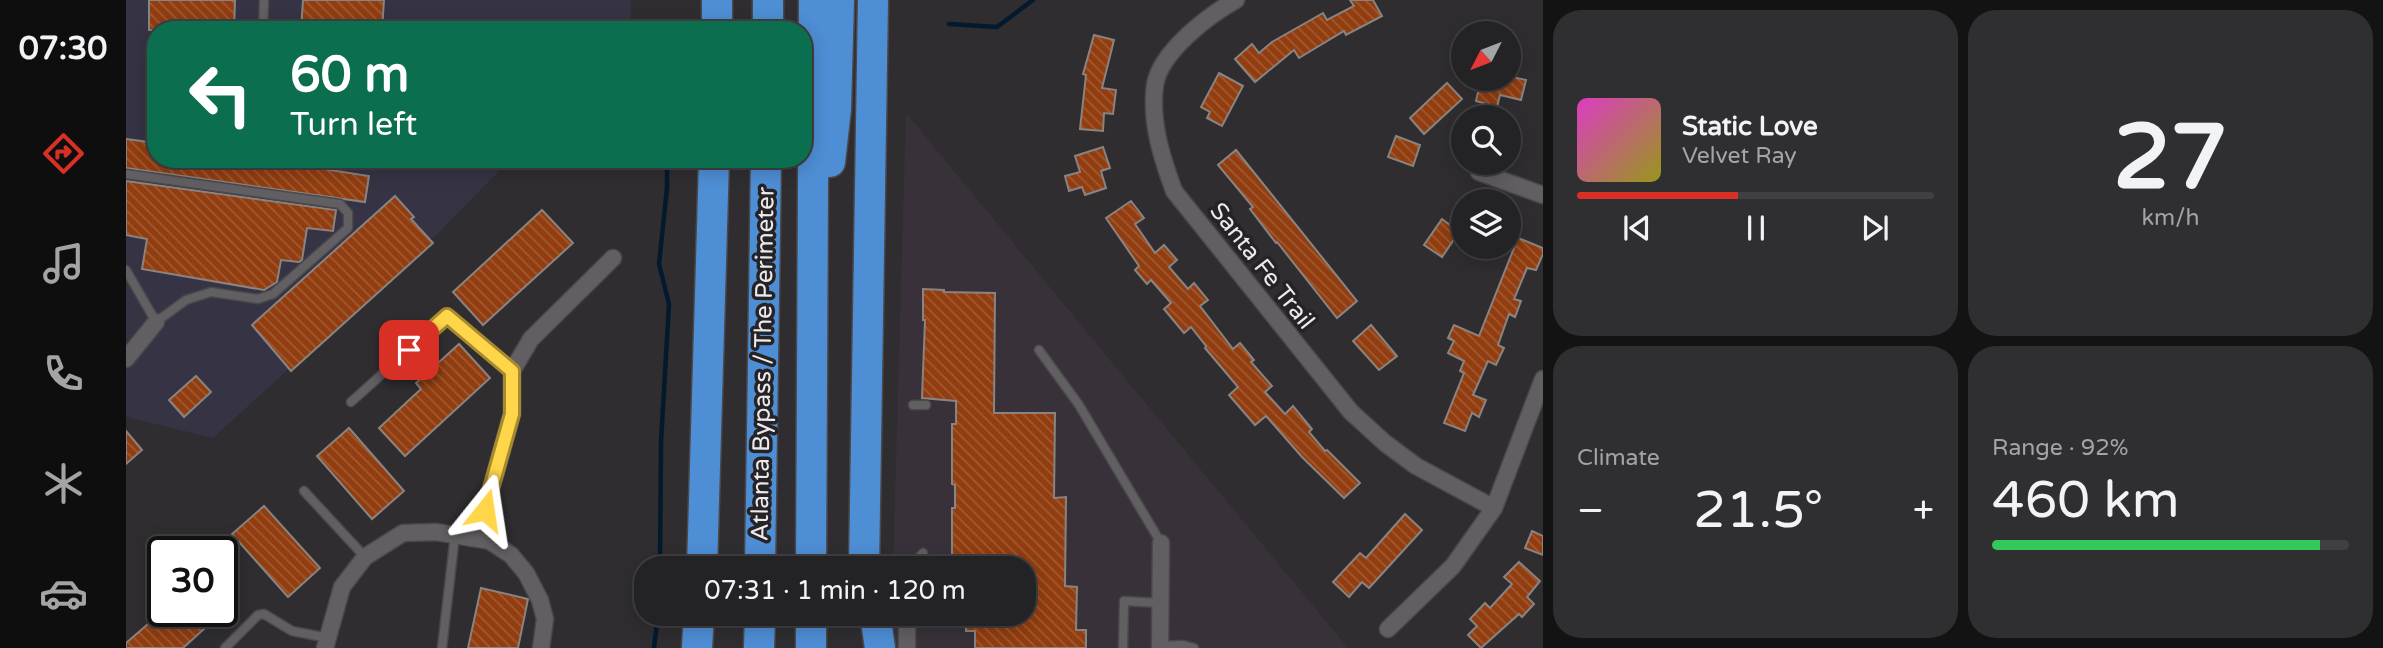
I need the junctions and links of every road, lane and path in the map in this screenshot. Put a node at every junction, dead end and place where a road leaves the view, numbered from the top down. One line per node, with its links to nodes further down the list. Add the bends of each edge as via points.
1 (264, 0): 9 (lane)
2 (717, 0): 10 (highway)
3 (768, 0): 11 (highway)
4 (814, 0): 22 (highway, Atlanta Bypass / The Perimeter)
5 (839, 0): 22 (highway, via 836,109)
6 (875, 0): 12 (highway)
7 (889, 0): 12 (highway)
8 (1236, 0): 31 (street, Santa Fe Trail, via 1191,31 1155,82 1160,153 1174,191 1351,412 1416,466)
9 (263, 21)
10 (717, 21)
11 (768, 21)
12 (872, 120): 39 (highway)
13 (715, 168): 20 (highway)
14 (766, 168): 37 (highway, Atlanta Bypass / The Perimeter)
15 (126, 174): 21 (lane, via 340,204 348,213 348,228 273,294 258,299 211,292 186,300)
16 (1487, 175): 17 (street)
17 (1543, 195)
18 (613, 258): 25 (street, via 531,339)
19 (126, 270): 21 (lane)
20 (710, 283): 35 (highway); 36 (highway)
21 (156, 322): 24 (street)
22 (812, 343): 38 (highway, Atlanta Bypass / The Perimeter)
23 (1039, 350): 33 (lane, via 1079,405)
24 (126, 359)
25 (512, 371): 27 (lane, via 447,316); 32 (street, via 512,414 485,510)
26 (1543, 379): 31 (street)
27 (351, 402)
28 (913, 405): 29 (lane)
29 (926, 405)
30 (304, 491): 41 (lane)
31 (1494, 508): 50 (street, via 1452,566)
32 (463, 536): 41 (street, via 402,533); 54 (lane); 55 (street, via 490,541 526,573 545,620)
33 (1161, 543): 42 (street)
34 (923, 553): 40 (lane)
35 (702, 556)
36 (718, 556)
37 (760, 556)
38 (811, 556)
39 (864, 556)
40 (920, 556)
41 (365, 558): 51 (street, via 342,587)
42 (1160, 603): 52 (street); 63 (lane, via 1124,601)
43 (698, 626): 56 (highway)
44 (718, 626): 57 (highway)
45 (760, 626): 58 (highway)
46 (811, 626): 59 (highway)
47 (864, 626): 60 (highway)
48 (877, 626): 61 (highway)
49 (907, 626): 62 (street)
50 (1388, 629)
51 (327, 643): 53 (lane, via 292,631 264,614)
52 (1160, 647): 64 (lane)
53 (225, 648)
54 (442, 648)
55 (541, 648)
56 (697, 648)
57 (718, 648)
58 (759, 648)
59 (811, 648)
60 (864, 648)
61 (880, 648)
62 (907, 648)
63 (1123, 648)
64 (1194, 648)

